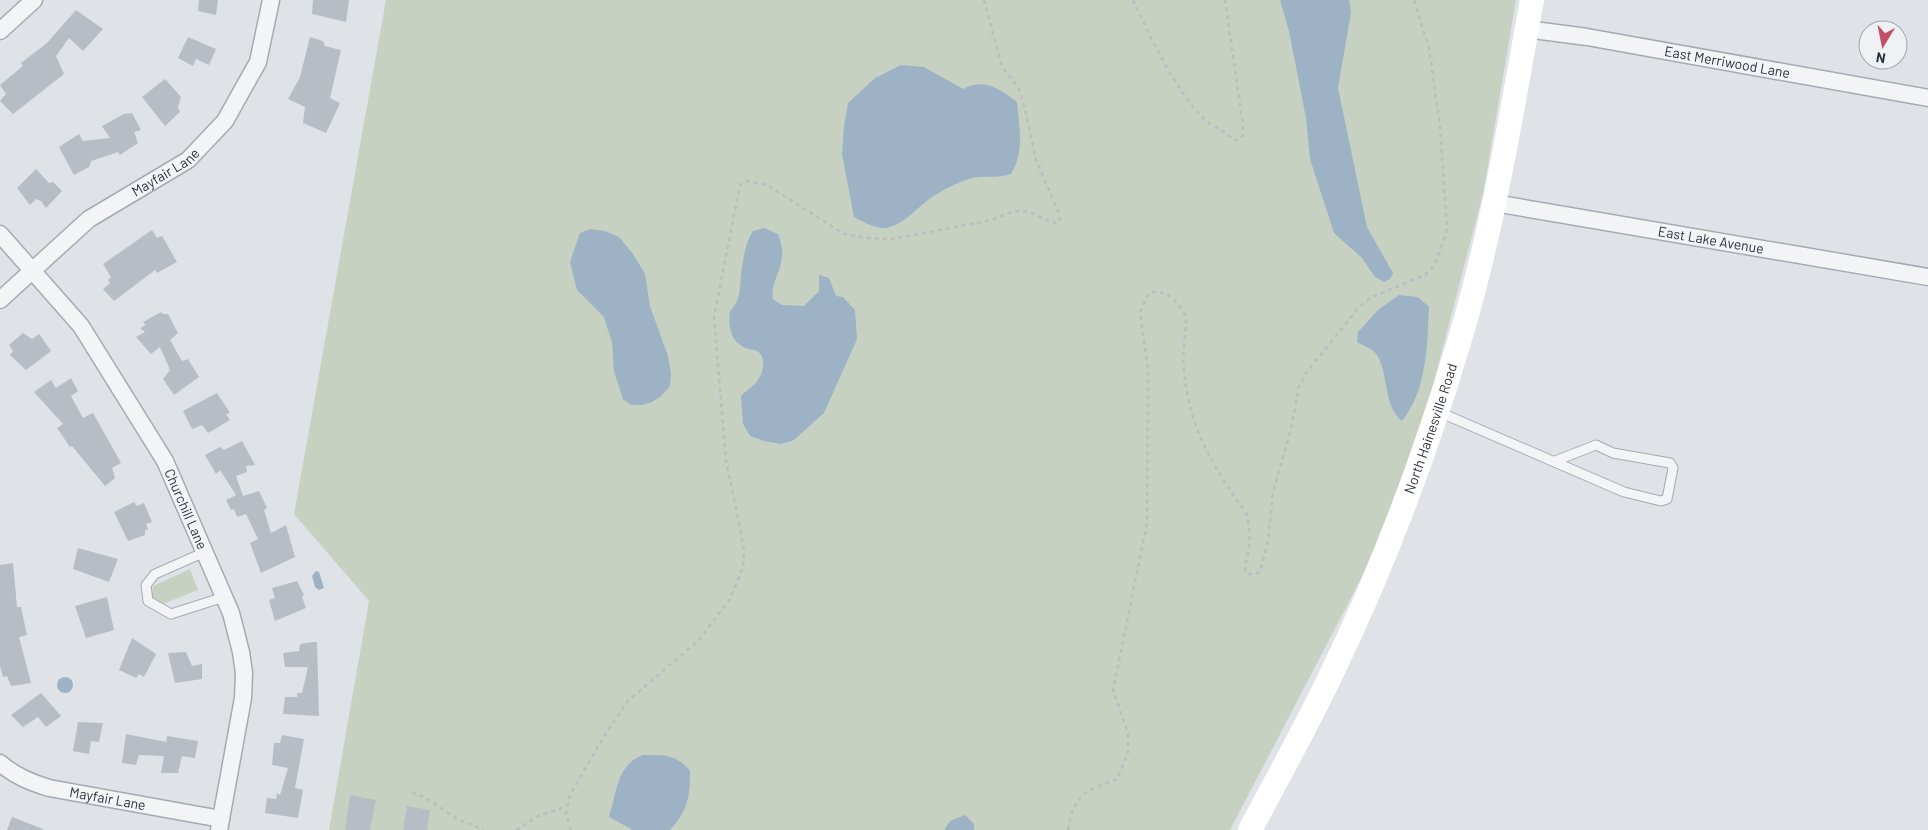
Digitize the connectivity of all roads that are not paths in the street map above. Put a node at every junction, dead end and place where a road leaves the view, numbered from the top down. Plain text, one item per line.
1 (34, 0) edge
2 (271, 0) edge
3 (1532, 0) edge
4 (1526, 30) junction
5 (0, 31) edge
6 (1928, 98) edge
7 (1494, 203) junction
8 (0, 234) edge
9 (32, 270) junction
10 (1928, 277) edge
11 (0, 300) edge
12 (1436, 411) junction
13 (1555, 461) junction
14 (205, 552) junction
15 (224, 597) junction
16 (0, 763) edge
17 (220, 825) edge
18 (1258, 826) edge

1 - 5 street
2 - 9 street, Mayfair Lane
3 - 4 main road, North Hainesville Road
4 - 6 street, East Merriwood Lane
4 - 7 main road, North Hainesville Road
7 - 10 street, East Lake Avenue
7 - 12 main road, North Hainesville Road
8 - 9 street, Churchill Lane
9 - 11 street, Mayfair Lane
9 - 14 street, Churchill Lane
12 - 13 lane
12 - 18 main road, North Hainesville Road
13 - 13 lane
14 - 15 street, Churchill Lane
14 - 15 lane
15 - 17 street, Churchill Lane
16 - 17 street, Mayfair Lane

